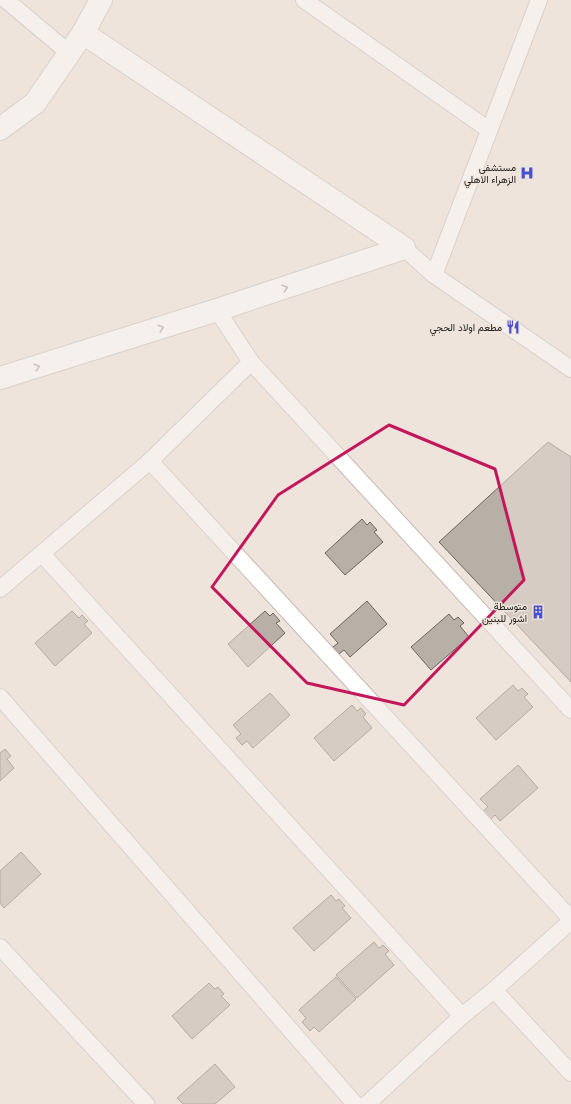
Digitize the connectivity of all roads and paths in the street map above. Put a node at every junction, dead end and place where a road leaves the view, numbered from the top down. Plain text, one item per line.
1 (6, 0) edge
2 (101, 0) edge
3 (304, 0) edge
4 (539, 0) edge
5 (83, 33) junction
6 (69, 53) junction
7 (0, 129) edge
8 (489, 130) junction
9 (404, 248) junction
10 (434, 275) junction
11 (217, 310) junction
12 (251, 362) junction
13 (571, 369) edge
14 (0, 378) edge
15 (150, 461) junction
16 (42, 554) junction
17 (0, 589) edge
18 (0, 697) edge
19 (571, 710) edge
20 (571, 920) edge
21 (0, 947) edge
22 (494, 990) junction
23 (462, 1016) junction
24 (571, 1073) edge
25 (146, 1104) edge
26 (355, 1104) edge
27 (367, 1104) edge

1 - 6 street
2 - 5 street
3 - 8 street
4 - 8 street
5 - 6 street
5 - 9 street
6 - 7 street
8 - 10 street
9 - 10 street
11 -> 9 street
10 - 13 street
11 - 12 street
14 -> 11 street
12 - 15 street
12 - 19 street
15 - 16 street
15 - 20 street
16 - 17 street
16 - 23 street
18 - 26 street
20 - 22 street
21 - 25 street
22 - 23 street
22 - 24 street
23 - 27 street

